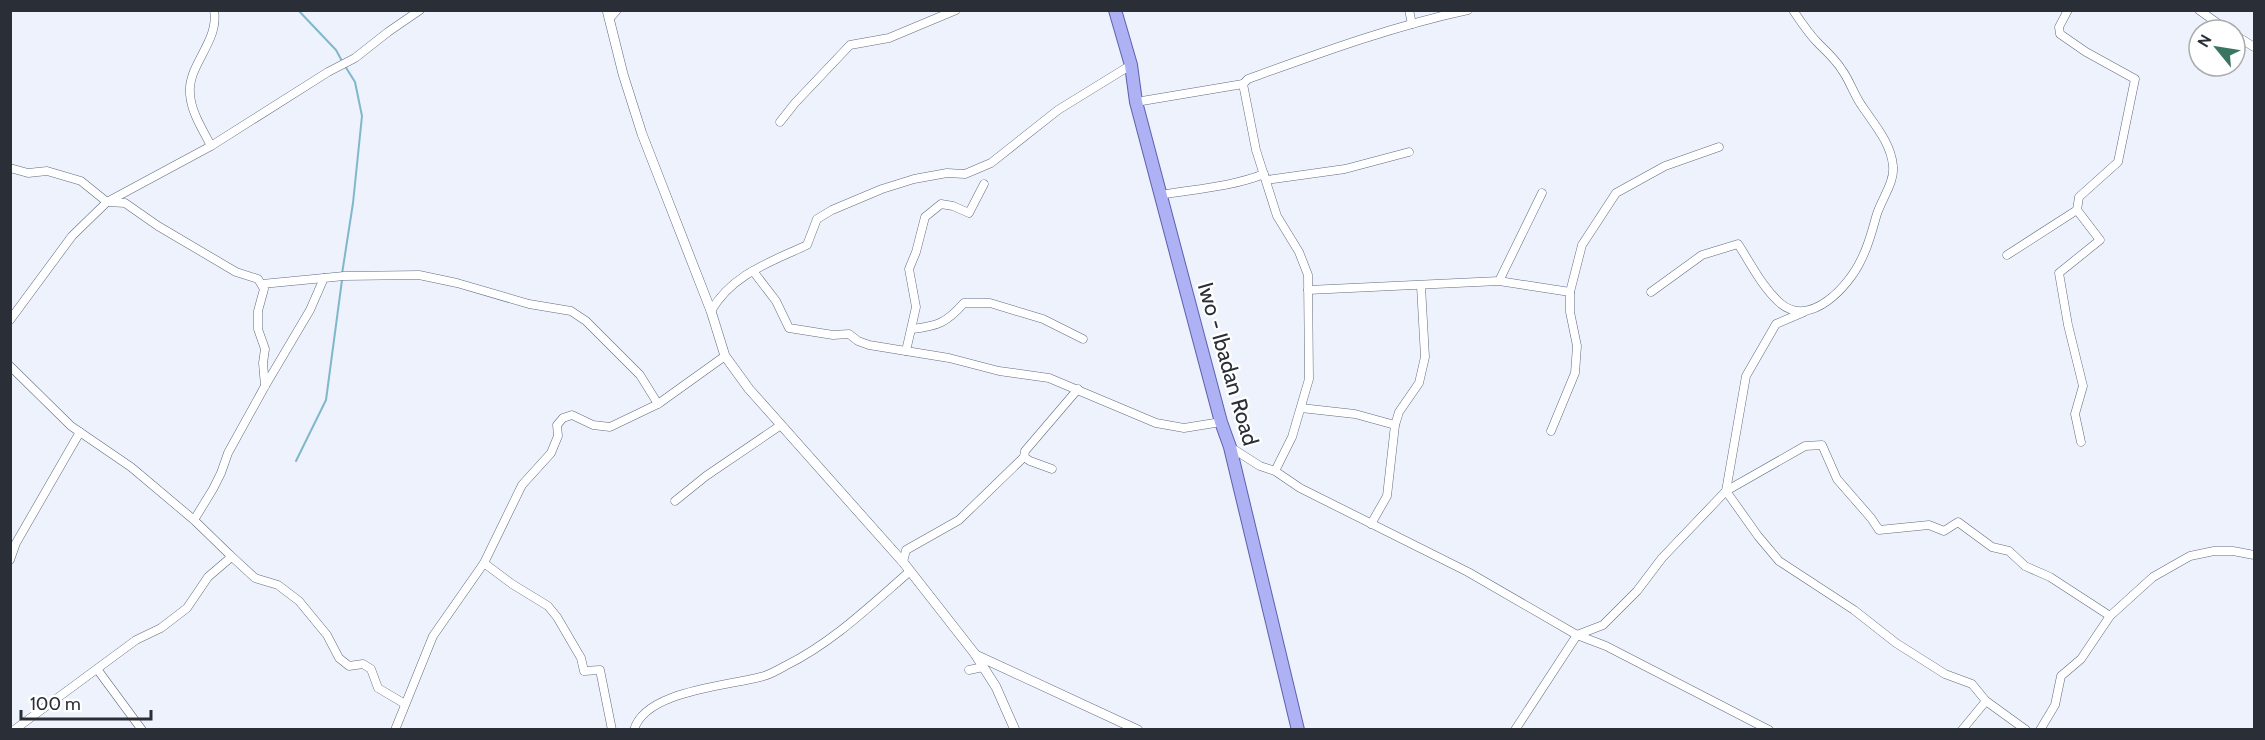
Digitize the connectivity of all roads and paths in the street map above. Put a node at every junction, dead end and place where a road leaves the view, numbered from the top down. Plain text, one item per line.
1 (214, 10) edge
2 (420, 10) edge
3 (617, 10) edge
4 (956, 10) edge
5 (1115, 10) edge
6 (1409, 10) edge
7 (1468, 10) edge
8 (1793, 10) edge
9 (2067, 10) edge
10 (608, 15) edge
11 (1412, 24) junction
12 (1131, 65) junction
13 (1243, 84) junction
14 (1136, 102) junction
15 (780, 122) dead end
16 (211, 146) junction
17 (1719, 147) dead end
18 (1409, 152) dead end
19 (10, 168) edge
20 (1265, 177) junction
21 (984, 184) dead end
22 (1542, 193) dead end
23 (1160, 195) junction
24 (107, 202) junction
25 (2077, 210) junction
26 (2007, 255) dead end
27 (753, 271) junction
28 (324, 278) junction
29 (1499, 281) junction
30 (262, 284) junction
31 (1421, 286) junction
32 (1308, 290) junction
33 (1570, 292) junction
34 (1651, 292) dead end
35 (1807, 310) junction
36 (711, 311) junction
37 (10, 320) edge
38 (912, 329) junction
39 (1083, 339) dead end
40 (906, 351) junction
41 (725, 356) junction
42 (10, 366) edge
43 (264, 386) junction
44 (1078, 390) junction
45 (658, 404) junction
46 (1301, 408) junction
47 (1221, 422) junction
48 (781, 425) junction
49 (1395, 425) junction
50 (1551, 431) dead end
51 (80, 432) junction
52 (2081, 442) dead end
53 (1230, 447) junction
54 (1024, 457) junction
55 (1052, 469) dead end
56 (1275, 471) junction
57 (1726, 491) junction
58 (675, 501) dead end
59 (194, 520) junction
60 (1371, 524) junction
61 (230, 555) junction
62 (2254, 555) edge
63 (10, 560) edge
64 (903, 562) junction
65 (484, 563) junction
66 (909, 572) junction
67 (2110, 616) junction
68 (1577, 635) junction
69 (975, 654) junction
70 (983, 667) junction
71 (98, 669) junction
72 (969, 670) dead end
73 (1986, 701) junction
74 (405, 704) junction
75 (1753, 727) edge
76 (14, 729) edge
77 (142, 729) edge
78 (395, 729) edge
79 (612, 729) edge
80 (634, 729) edge
81 (1015, 729) edge
82 (1138, 729) edge
83 (1298, 729) edge
84 (1515, 729) edge
85 (1769, 729) edge
86 (1962, 729) edge
87 (2026, 729) edge
88 (2040, 729) edge

1 - 16 street
2 - 16 street
3 - 10 street
4 - 15 street
5 - 12 main road, Iwo - Ibadan Road
6 - 11 street
7 - 11 street
8 - 35 street
9 - 25 street
10 - 36 street
11 - 13 street
12 - 14 main road, Iwo - Ibadan Road
12 - 27 street
13 - 14 street
13 - 20 street
14 - 23 main road, Iwo - Ibadan Road
16 - 24 street
17 - 33 street
18 - 20 street
19 - 24 street
20 - 23 street
20 - 32 street
21 - 38 street
22 - 29 street
23 - 47 main road, Iwo - Ibadan Road
24 - 30 street
24 - 37 street
25 - 26 street
25 - 52 street
27 - 36 street
27 - 40 street
28 - 30 street
28 - 43 street
28 - 45 street
29 - 31 street
29 - 33 street
30 - 43 street
31 - 32 street
31 - 49 street
32 - 46 street
33 - 50 street
34 - 35 street
35 - 57 street
36 - 41 street
38 - 39 street
38 - 40 street
40 - 44 street
41 - 45 street
41 - 48 street
42 - 51 street
43 - 59 street
44 - 47 street
44 - 54 street
45 - 65 street
46 - 49 street
46 - 56 street
47 - 53 main road, Iwo - Ibadan Road
48 - 58 street
48 - 64 street
49 - 60 street
51 - 59 street
51 - 63 street
53 - 56 street
53 - 83 main road, Iwo - Ibadan Road
54 - 55 street
54 - 64 street
56 - 60 street
57 - 67 street
57 - 68 street
57 - 73 street
59 - 61 street
60 - 68 street
61 - 71 street
61 - 74 street
62 - 67 street
64 - 66 street
65 - 74 street
65 - 79 street
66 - 69 street
66 - 80 street
67 - 88 street
68 - 75 street
68 - 84 street
69 - 70 street
69 - 82 street
70 - 72 street
70 - 81 street
71 - 76 street
71 - 77 street
73 - 86 street
73 - 87 street
74 - 78 street
75 - 85 street

